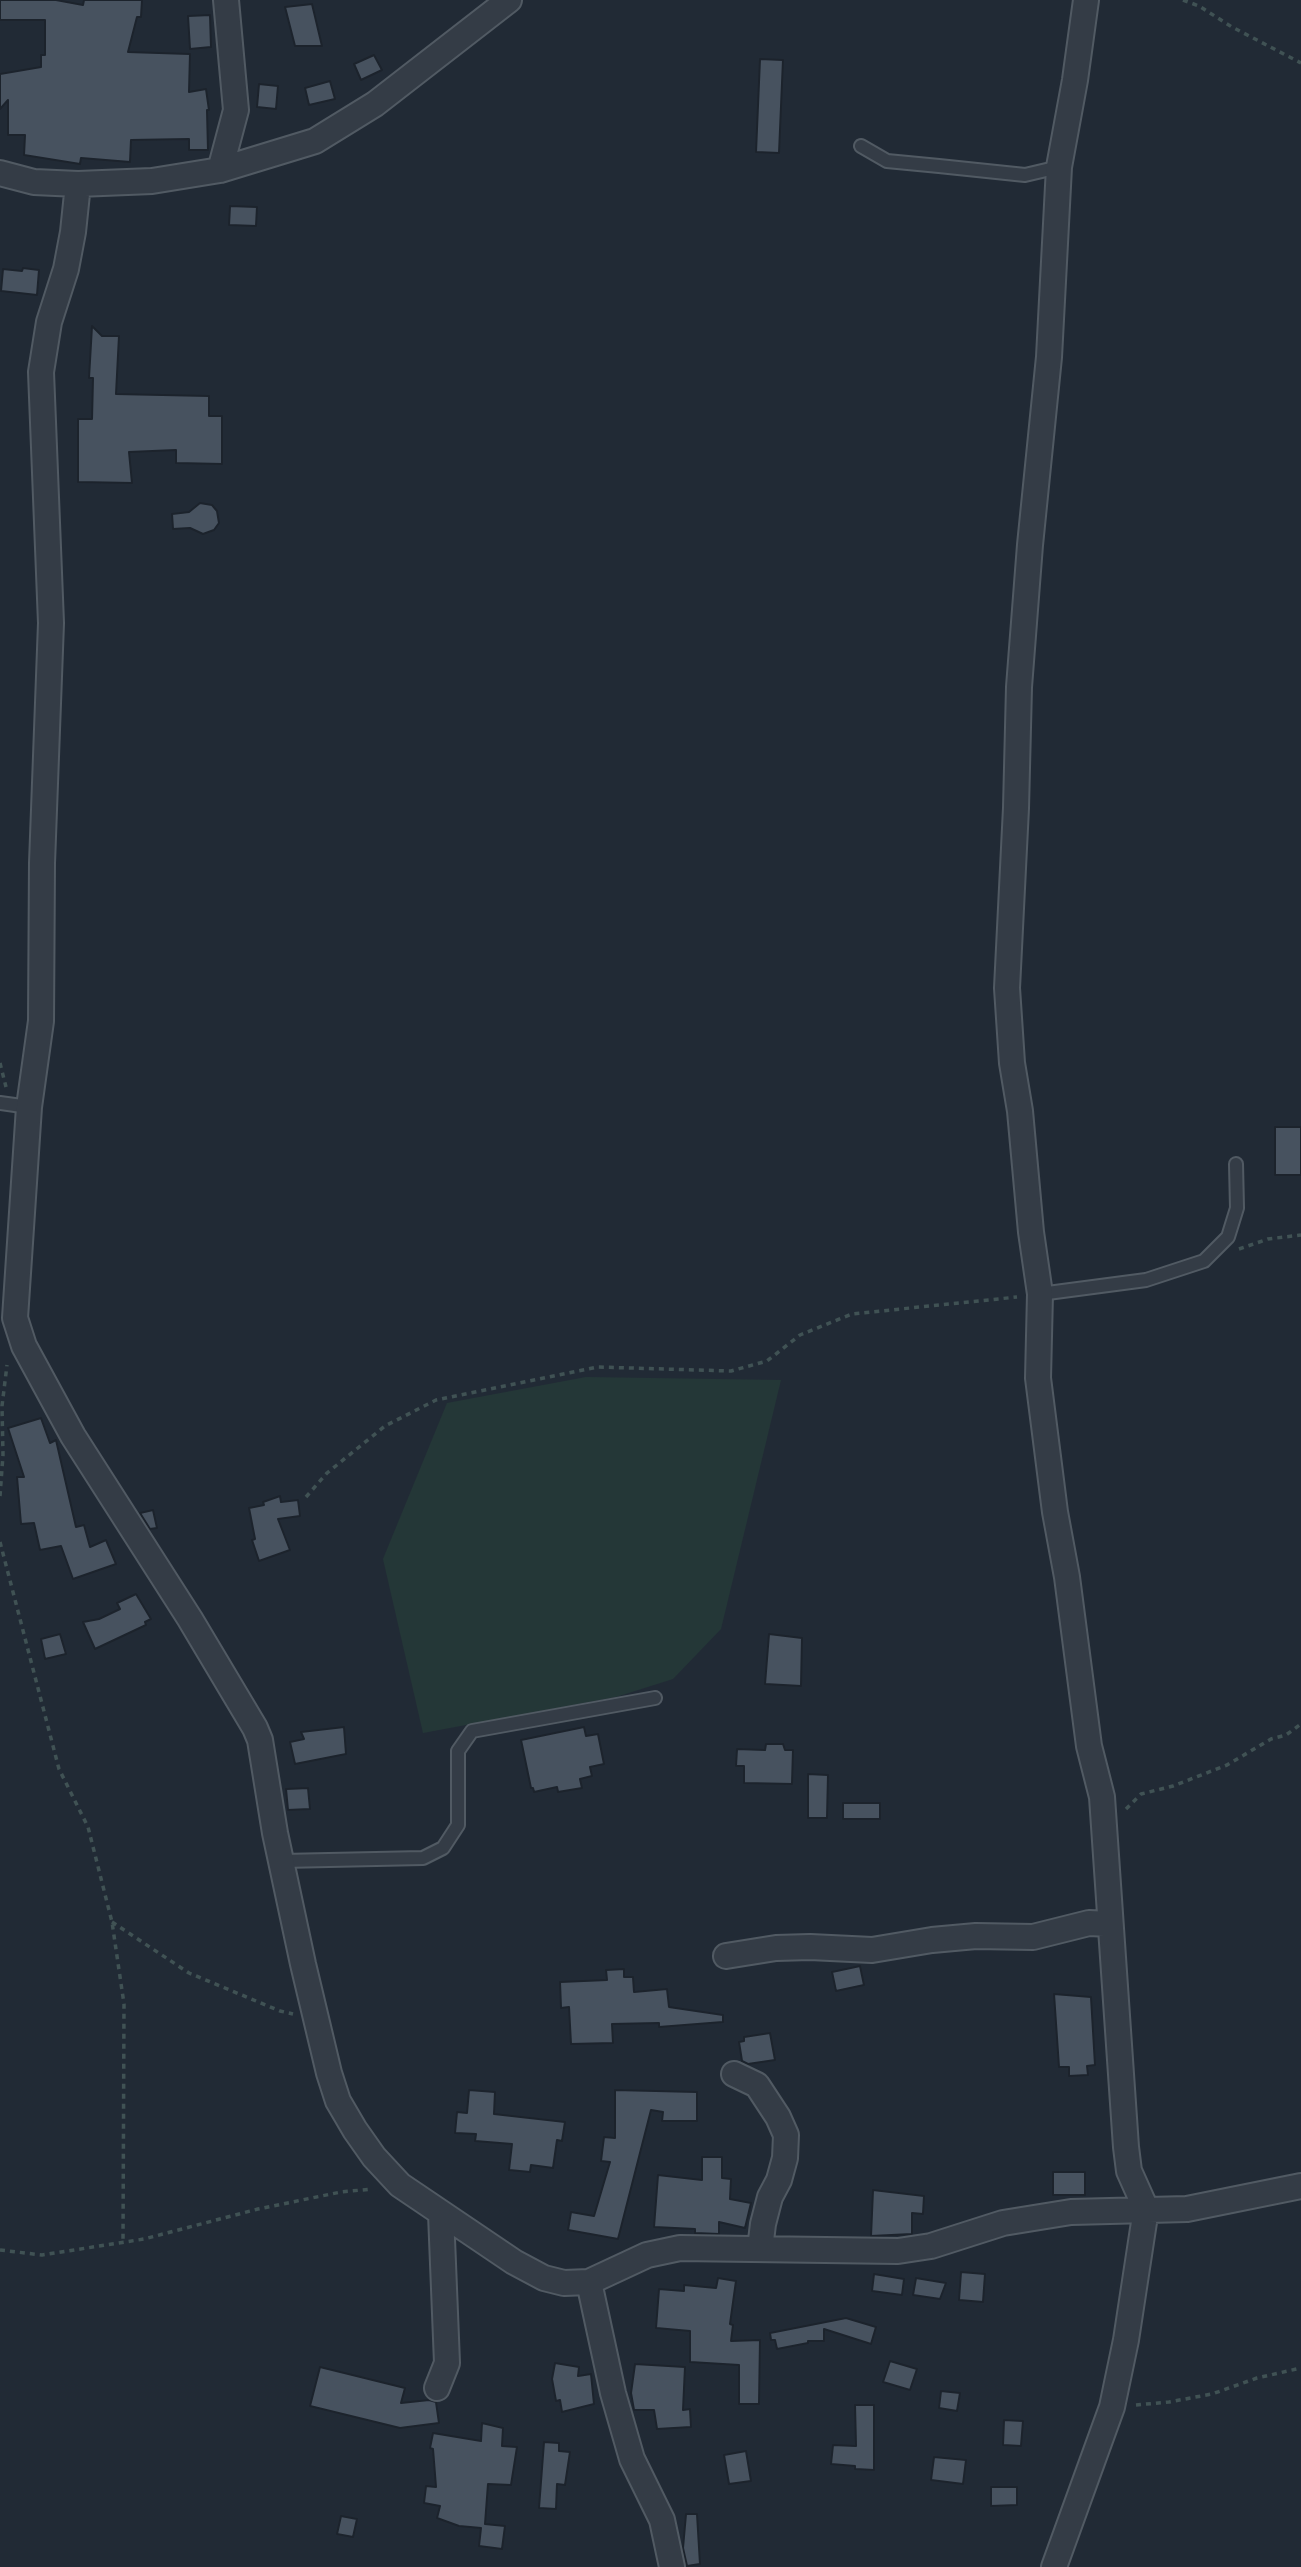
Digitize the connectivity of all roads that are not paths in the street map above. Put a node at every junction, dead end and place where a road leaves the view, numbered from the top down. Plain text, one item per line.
1 (226, 0) edge
2 (509, 0) edge
3 (1086, 0) edge
4 (861, 146) dead end
5 (1059, 167) junction
6 (220, 170) junction
7 (0, 173) edge
8 (78, 184) junction
9 (13, 1104) edge
10 (1236, 1164) dead end
11 (1040, 1294) junction
12 (655, 1698) dead end
13 (282, 1861) junction
14 (1110, 1924) junction
15 (726, 1956) dead end
16 (734, 2074) dead end
17 (1301, 2186) edge
18 (1146, 2209) junction
19 (441, 2214) junction
20 (761, 2249) junction
21 (589, 2282) junction
22 (437, 2388) dead end
23 (672, 2567) edge
24 (1054, 2567) edge

1 - 6 street
2 - 6 street
3 - 5 street
4 - 5 lane
5 - 11 street
6 - 8 street
7 - 8 street
8 - 9 street
9 - 13 street
10 - 11 lane
11 - 14 street
12 - 13 lane
13 - 19 street
14 - 15 street
14 - 18 street
16 - 20 street
17 - 18 street
18 - 20 street
18 - 24 street
19 - 21 street
19 - 22 street
20 - 21 street
21 - 23 street

